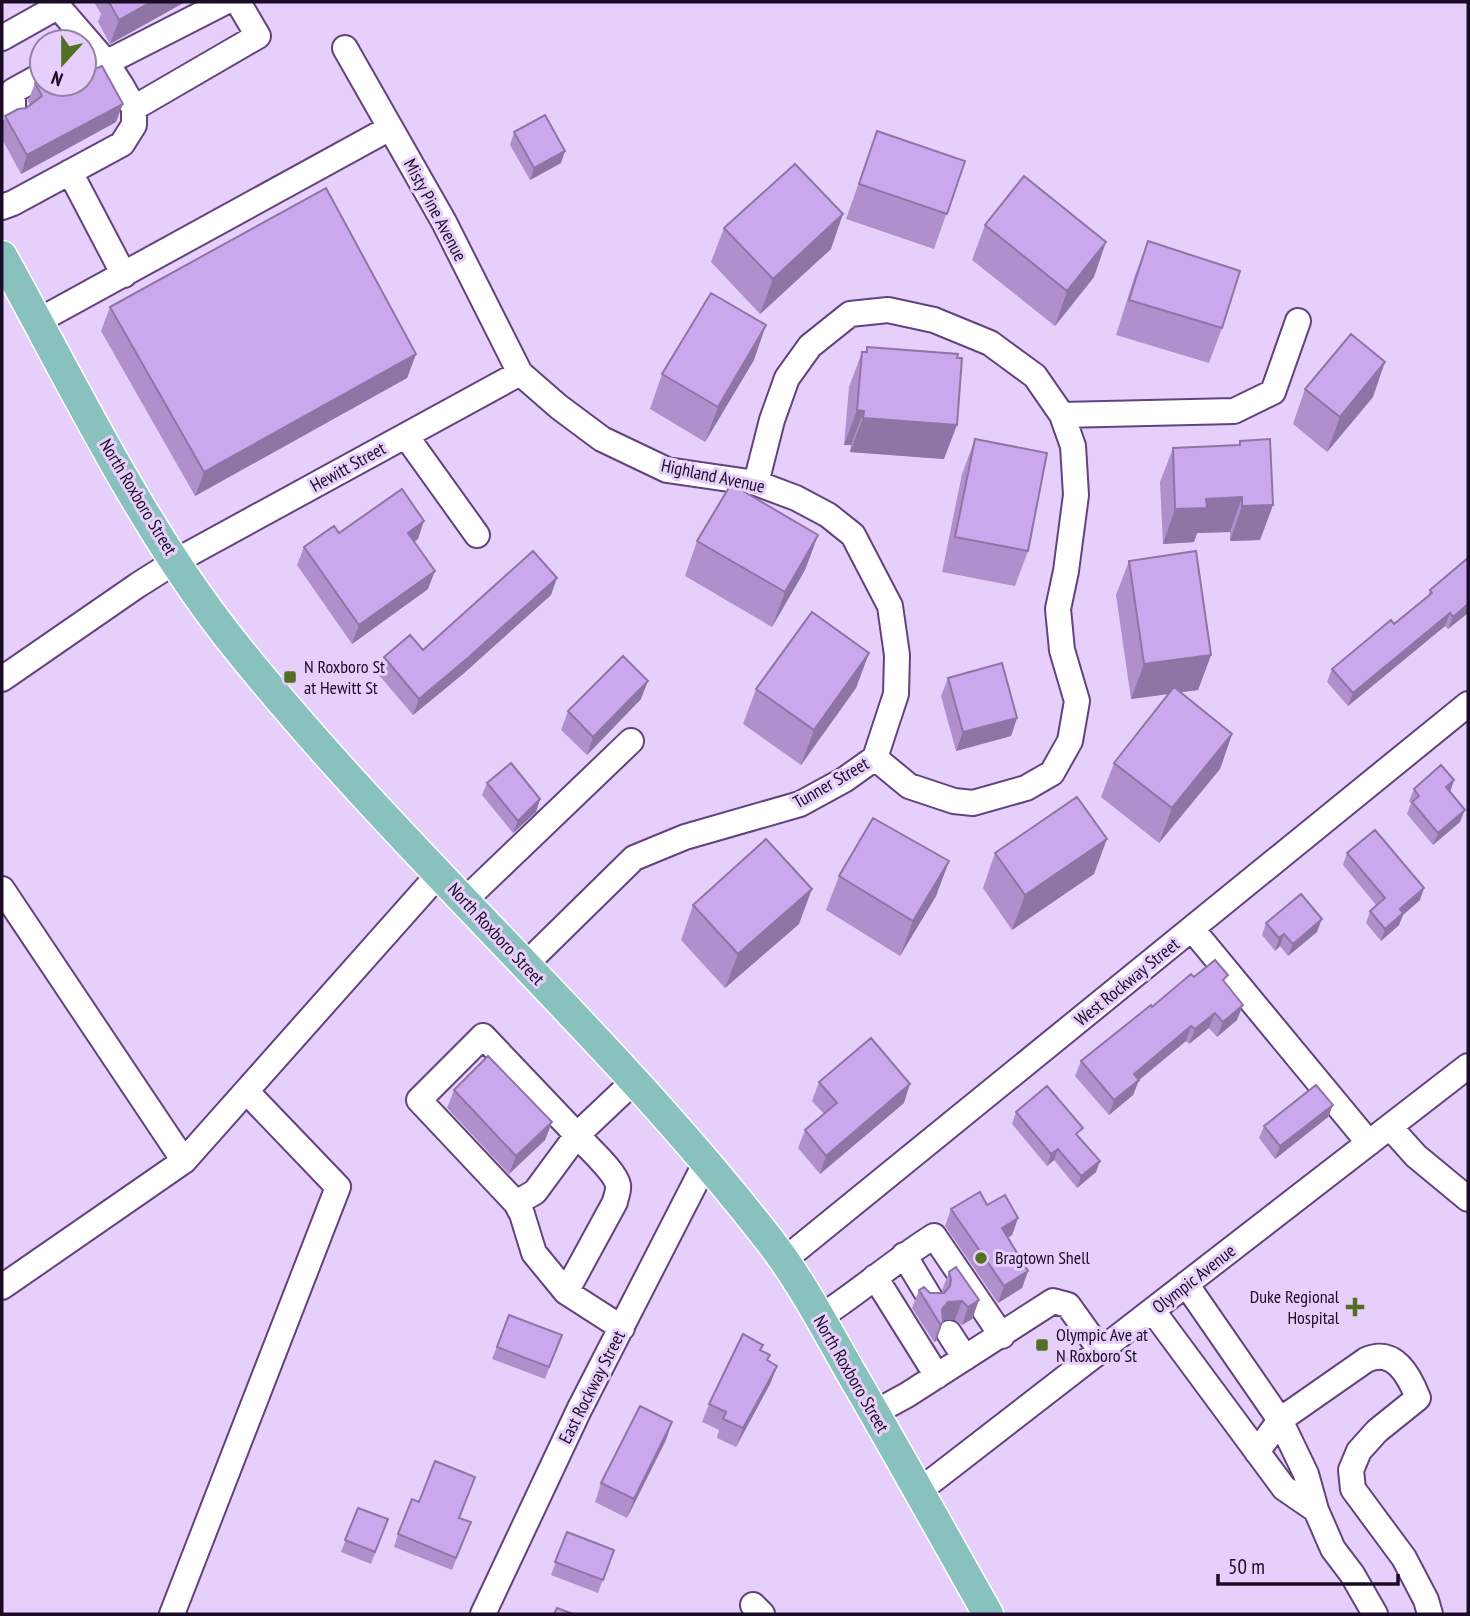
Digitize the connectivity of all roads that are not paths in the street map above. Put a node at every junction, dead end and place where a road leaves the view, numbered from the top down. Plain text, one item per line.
1 (225, 2) edge
2 (238, 2) edge
3 (56, 4) edge
4 (70, 28) edge
5 (2, 38) edge
6 (345, 48) dead end
7 (98, 64) edge
8 (98, 71) edge
9 (134, 108) junction
10 (390, 128) junction
11 (70, 172) junction
12 (2, 207) edge
13 (2, 256) edge
14 (124, 275) junction
15 (38, 321) junction
16 (1298, 321) dead end
17 (520, 373) junction
18 (1062, 415) junction
19 (405, 436) junction
20 (756, 483) junction
21 (477, 535) dead end
22 (176, 561) junction
23 (2, 679) edge
24 (1468, 704) edge
25 (631, 741) dead end
26 (875, 758) junction
27 (439, 874) junction
28 (2, 889) edge
29 (464, 901) junction
30 (1192, 929) junction
31 (525, 965) junction
32 (1468, 1066) edge
33 (634, 1081) junction
34 (246, 1091) junction
35 (1390, 1127) junction
36 (577, 1135) junction
37 (1369, 1143) junction
38 (184, 1161) junction
39 (706, 1162) junction
40 (1468, 1199) edge
41 (516, 1203) junction
42 (904, 1255) junction
43 (784, 1260) junction
44 (875, 1277) junction
45 (1186, 1284) junction
46 (2, 1287) edge
47 (566, 1292) junction
48 (930, 1298) edge
49 (1153, 1311) junction
50 (819, 1318) junction
51 (622, 1328) junction
52 (950, 1333) dead end
53 (1002, 1336) junction
54 (1101, 1351) junction
55 (965, 1358) junction
56 (937, 1376) junction
57 (874, 1413) junction
58 (1280, 1420) junction
59 (1257, 1451) junction
60 (919, 1491) junction
61 (1316, 1510) junction
62 (172, 1614) edge
63 (482, 1614) edge
64 (988, 1614) edge
65 (1375, 1614) edge
66 (1430, 1614) edge

1 - 7 street
2 - 9 street
3 - 4 street
3 - 5 street
6 - 10 street, Misty Pine Avenue
8 - 9 street
9 - 11 street
10 - 14 street
10 - 17 street, Misty Pine Avenue
11 - 12 street
11 - 14 street
13 - 15 main road, North Roxboro Street
14 - 15 street
15 - 22 main road, North Roxboro Street
16 - 18 street
17 - 19 street, Hewitt Street
17 - 20 street, Highland Avenue
18 - 20 street, Tunner Street
18 - 26 street, Tunner Street
19 - 21 street
19 - 22 street, Hewitt Street
20 - 26 street, Highland Avenue
22 - 23 street, Hewitt Street
22 - 27 main road, North Roxboro Street
24 - 30 street, West Rockway Street
25 - 29 street
26 - 31 street, Tunner Street
27 - 29 main road, North Roxboro Street
27 - 34 street
28 - 38 street
29 - 31 main road, North Roxboro Street
30 - 37 street
30 - 43 street, West Rockway Street
31 - 33 main road, North Roxboro Street
32 - 35 street, Olympic Avenue
33 - 36 street
33 - 39 main road, North Roxboro Street
34 - 38 street
34 - 62 street
35 - 37 street, Olympic Avenue
35 - 40 street
36 - 41 street
36 - 41 street
36 - 47 street
37 - 45 street, Olympic Avenue
38 - 46 street
39 - 43 main road, North Roxboro Street
39 - 51 street, East Rockway Street
41 - 47 street
42 - 44 street
42 - 48 street
42 - 53 street
43 - 50 main road, North Roxboro Street
44 - 50 street
44 - 56 street
45 - 49 street, Olympic Avenue
45 - 58 street
47 - 51 street
49 - 54 street, Olympic Avenue
49 - 59 street
50 - 57 main road, North Roxboro Street
51 - 63 street, East Rockway Street
52 - 55 street
53 - 54 street
53 - 55 street
54 - 60 street, Olympic Avenue
55 - 56 street
56 - 57 street
57 - 60 main road, North Roxboro Street
58 - 59 street
58 - 61 street
58 - 66 street
59 - 61 street
60 - 64 main road, North Roxboro Street
61 - 65 street

